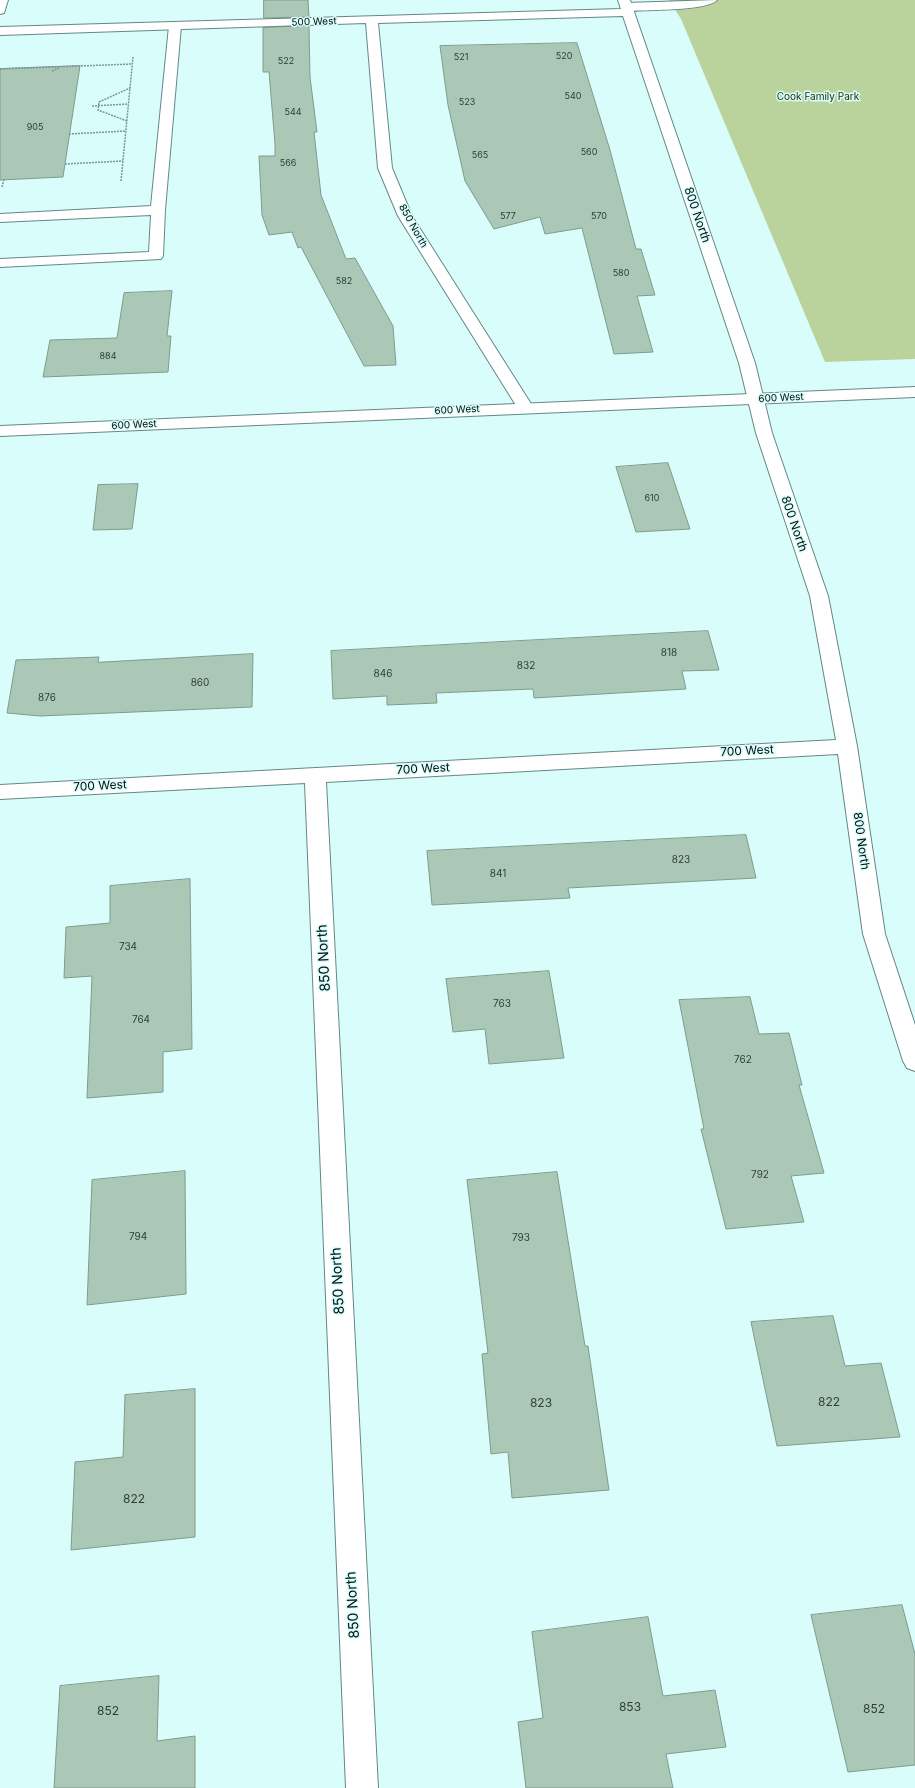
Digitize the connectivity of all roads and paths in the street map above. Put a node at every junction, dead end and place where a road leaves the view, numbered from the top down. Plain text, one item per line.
1 (2, 0) edge
2 (712, 0) edge
3 (626, 6) edge
4 (0, 10) edge
5 (372, 20) junction
6 (175, 26) junction
7 (0, 31) edge
8 (133, 56) dead end
9 (132, 64) junction
10 (61, 66) junction
11 (0, 69) edge
12 (52, 71) dead end
13 (130, 88) junction
14 (128, 104) junction
15 (92, 106) dead end
16 (98, 106) junction
17 (127, 121) junction
18 (126, 131) junction
19 (69, 134) dead end
20 (123, 161) junction
21 (65, 164) dead end
22 (121, 182) dead end
23 (158, 210) junction
24 (0, 218) edge
25 (0, 263) edge
26 (915, 392) edge
27 (755, 399) junction
28 (525, 407) junction
29 (0, 431) edge
30 (847, 746) junction
31 (315, 774) junction
32 (0, 792) edge
33 (915, 1061) edge
34 (362, 1788) edge

1 - 4 street
2 - 3 street, 500 West
3 - 5 street, 500 West
3 - 27 street, 800 North
5 - 6 street, 500 West
5 - 28 street, 850 North
6 - 7 street, 500 West
6 - 23 street
8 - 9 path
9 - 10 path
9 - 13 path
10 - 11 path
10 - 12 path
13 - 14 path
13 - 16 path
14 - 16 path
14 - 17 path
15 - 16 path
16 - 17 path
17 - 18 path
18 - 19 path
18 - 20 path
20 - 21 path
20 - 22 path
23 - 24 street
23 - 25 street
26 - 27 street, 600 West
27 - 28 street, 600 West
27 - 30 street, 800 North
28 - 29 street, 600 West
30 - 31 street, 700 West
30 - 33 street, 800 North
31 - 32 street, 700 West
31 - 34 street, 850 North

